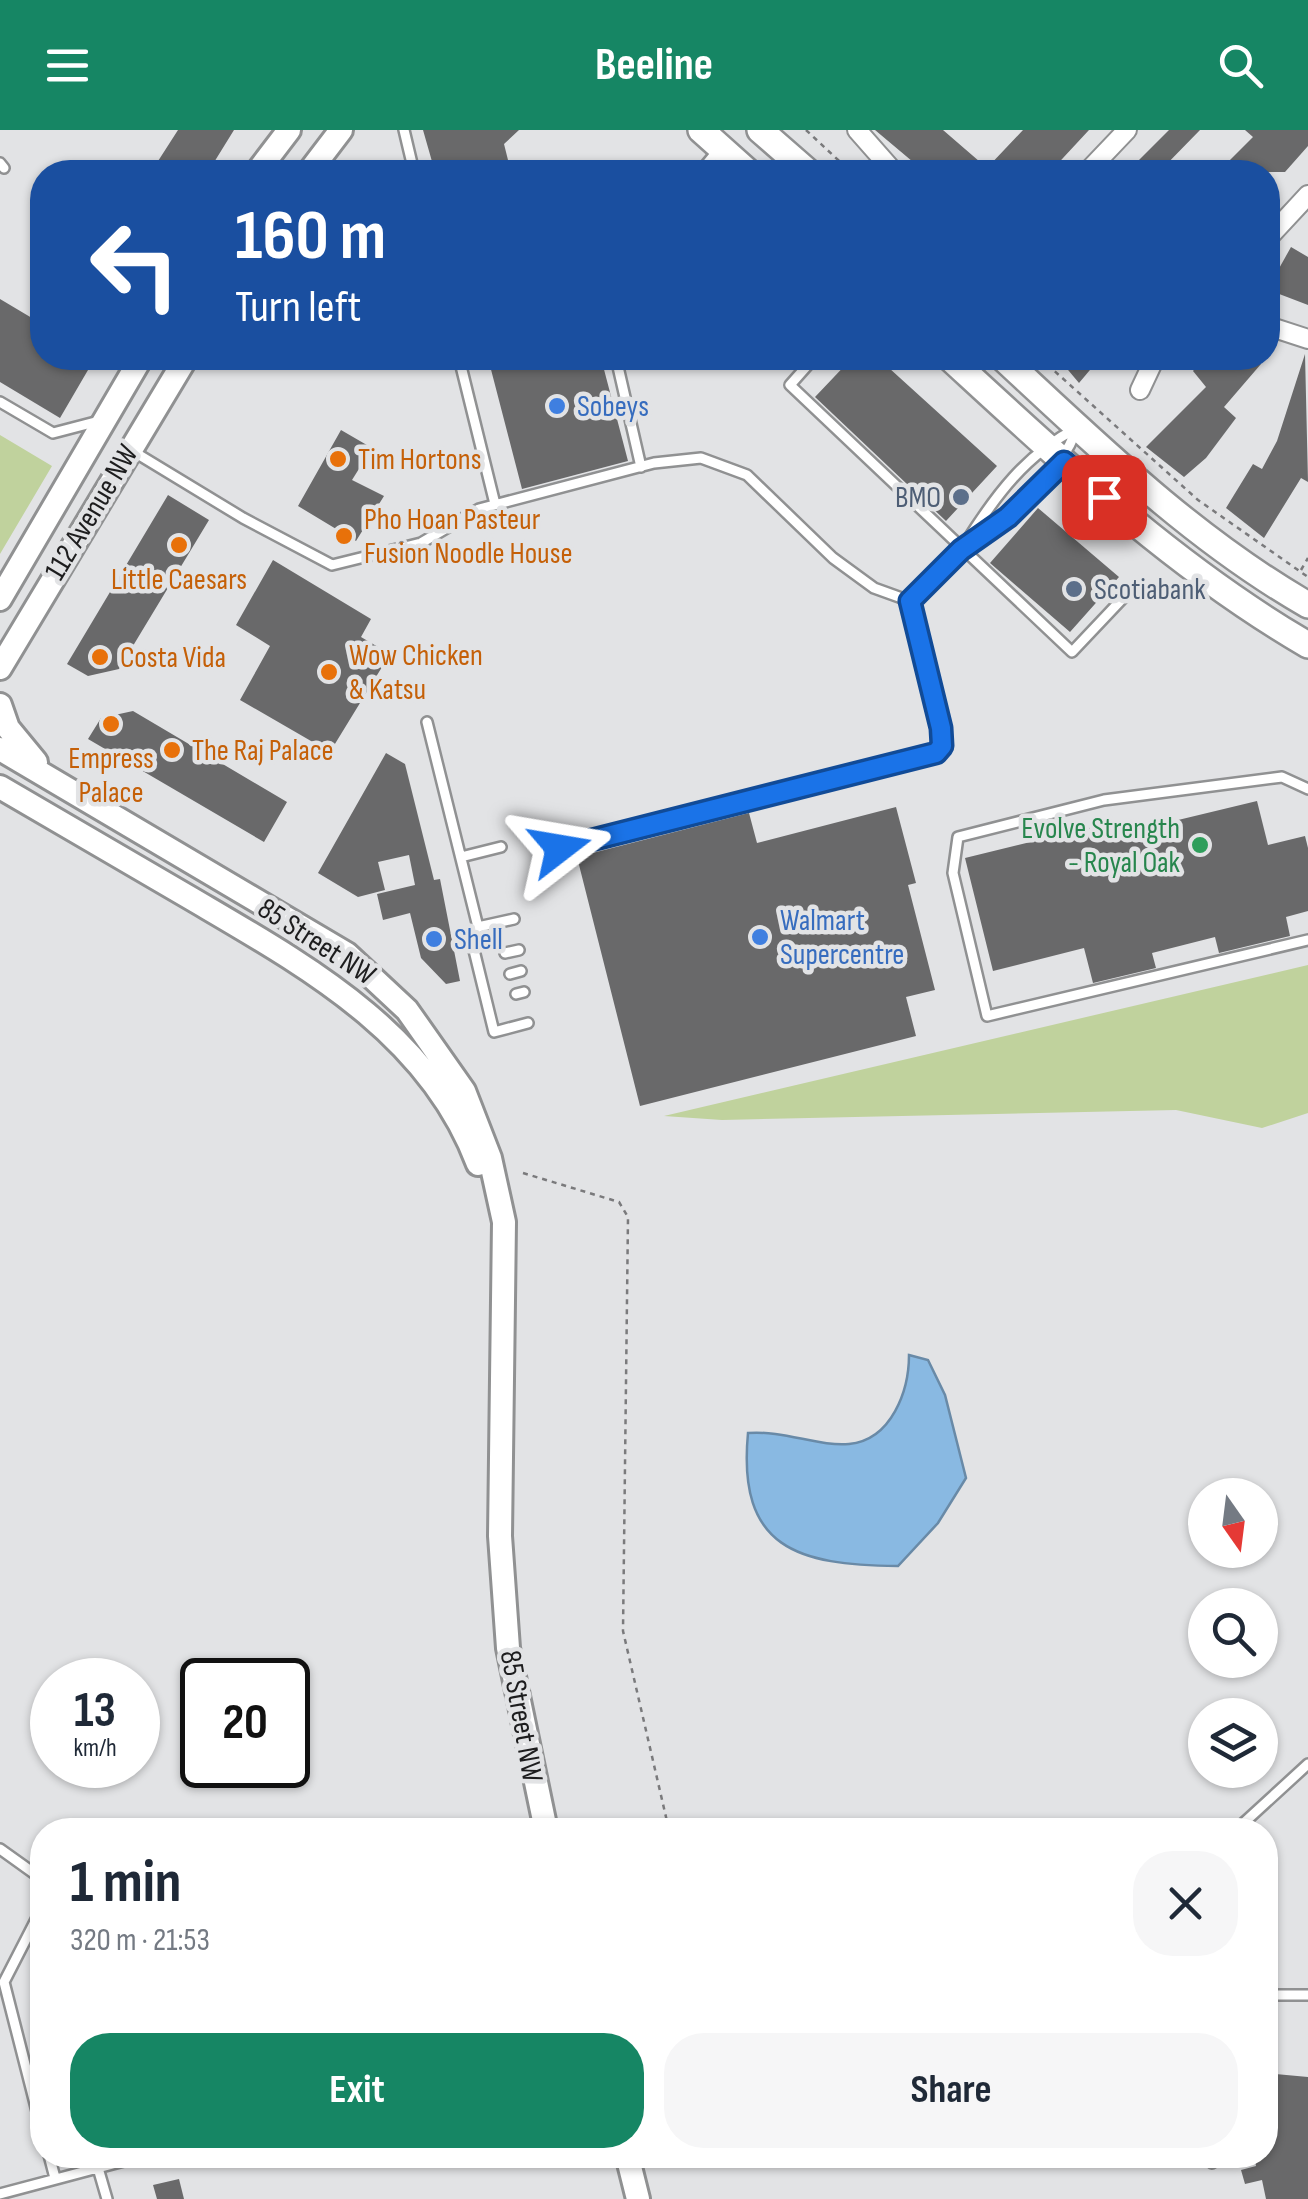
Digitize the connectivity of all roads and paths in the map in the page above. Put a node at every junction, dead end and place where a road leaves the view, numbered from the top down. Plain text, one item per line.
1 (289, 130) edge
2 (341, 130) edge
3 (404, 130) edge
4 (760, 130) edge
5 (806, 130) edge
6 (857, 130) edge
7 (1127, 130) edge
8 (711, 139) edge
9 (266, 160) edge
10 (318, 160) edge
11 (411, 160) edge
12 (735, 160) edge
13 (794, 160) edge
14 (837, 160) edge
15 (883, 160) edge
16 (1098, 160) edge
17 (1308, 195) edge
18 (1280, 225) edge
19 (1280, 330) edge
20 (1308, 339) edge
21 (134, 370) edge
22 (178, 370) edge
23 (462, 370) edge
24 (619, 370) edge
25 (803, 370) edge
26 (963, 370) edge
27 (1015, 370) edge
28 (1053, 370) edge
29 (1150, 370) edge
30 (1140, 390) dead end
31 (0, 402) edge
32 (106, 418) junction
33 (1077, 428) junction
34 (129, 448) junction
35 (1054, 453) junction
36 (640, 466) junction
37 (494, 504) junction
38 (961, 550) junction
39 (1308, 558) edge
40 (1300, 572) junction
41 (1308, 576) edge
42 (1124, 597) dead end
43 (0, 599) edge
44 (910, 601) junction
45 (1308, 605) edge
46 (1308, 645) edge
47 (0, 668) edge
48 (0, 705) edge
49 (428, 722) dead end
50 (0, 748) edge
51 (39, 770) junction
52 (0, 787) edge
53 (1308, 788) edge
54 (501, 847) dead end
55 (560, 848) dead end
56 (462, 856) junction
57 (514, 919) dead end
58 (478, 927) junction
59 (1308, 940) edge
60 (518, 950) dead end
61 (505, 953) dead end
62 (528, 1023) dead end
63 (523, 1174) dead end
64 (503, 1301) junction
65 (1308, 1764) edge
66 (543, 1818) edge
67 (666, 1818) edge
68 (1249, 1818) edge
69 (0, 1849) edge
70 (30, 1870) edge
71 (30, 1931) edge
72 (1278, 1995) edge
73 (1308, 1995) edge
74 (4, 2002) edge
75 (30, 2091) edge
76 (51, 2168) edge
77 (98, 2168) joint
78 (630, 2168) edge
79 (54, 2178) junction
80 (0, 2194) edge
81 (106, 2199) edge
82 (638, 2199) edge

1 - 9 street
2 - 10 street
3 - 11 lane
4 - 13 main road
5 - 14 path
6 - 15 street
7 - 16 street
8 - 12 main road
17 - 18 street
19 - 20 street
21 - 32 street, 112 Avenue NW
22 - 34 street, 112 Avenue NW
23 - 37 lane
24 - 36 lane
25 - 38 lane
26 - 35 main road
27 - 33 main road
28 - 40 path
29 - 30 street
31 - 32 lane
32 - 43 street, 112 Avenue NW
33 - 35 lane
33 - 35 lane
33 - 45 main road
34 - 37 lane
34 - 47 street, 112 Avenue NW
35 - 38 lane
35 - 38 lane
35 - 46 main road
36 - 37 lane
36 - 44 lane
38 - 42 lane
38 - 44 lane
39 - 40 path
40 - 41 path
44 - 55 lane
48 - 51 street
49 - 56 lane
50 - 51 street, 85 Street NW
51 - 64 street, 85 Street NW
52 - 64 street, 85 Street NW
53 - 59 lane
54 - 56 lane
56 - 58 lane
57 - 58 lane
58 - 62 lane
60 - 61 lane
63 - 67 path
64 - 66 street, 85 Street NW
65 - 68 lane
69 - 70 lane
71 - 74 lane
72 - 73 lane
74 - 75 lane
76 - 79 lane
77 - 79 lane
77 - 81 lane
78 - 82 street
79 - 80 lane

